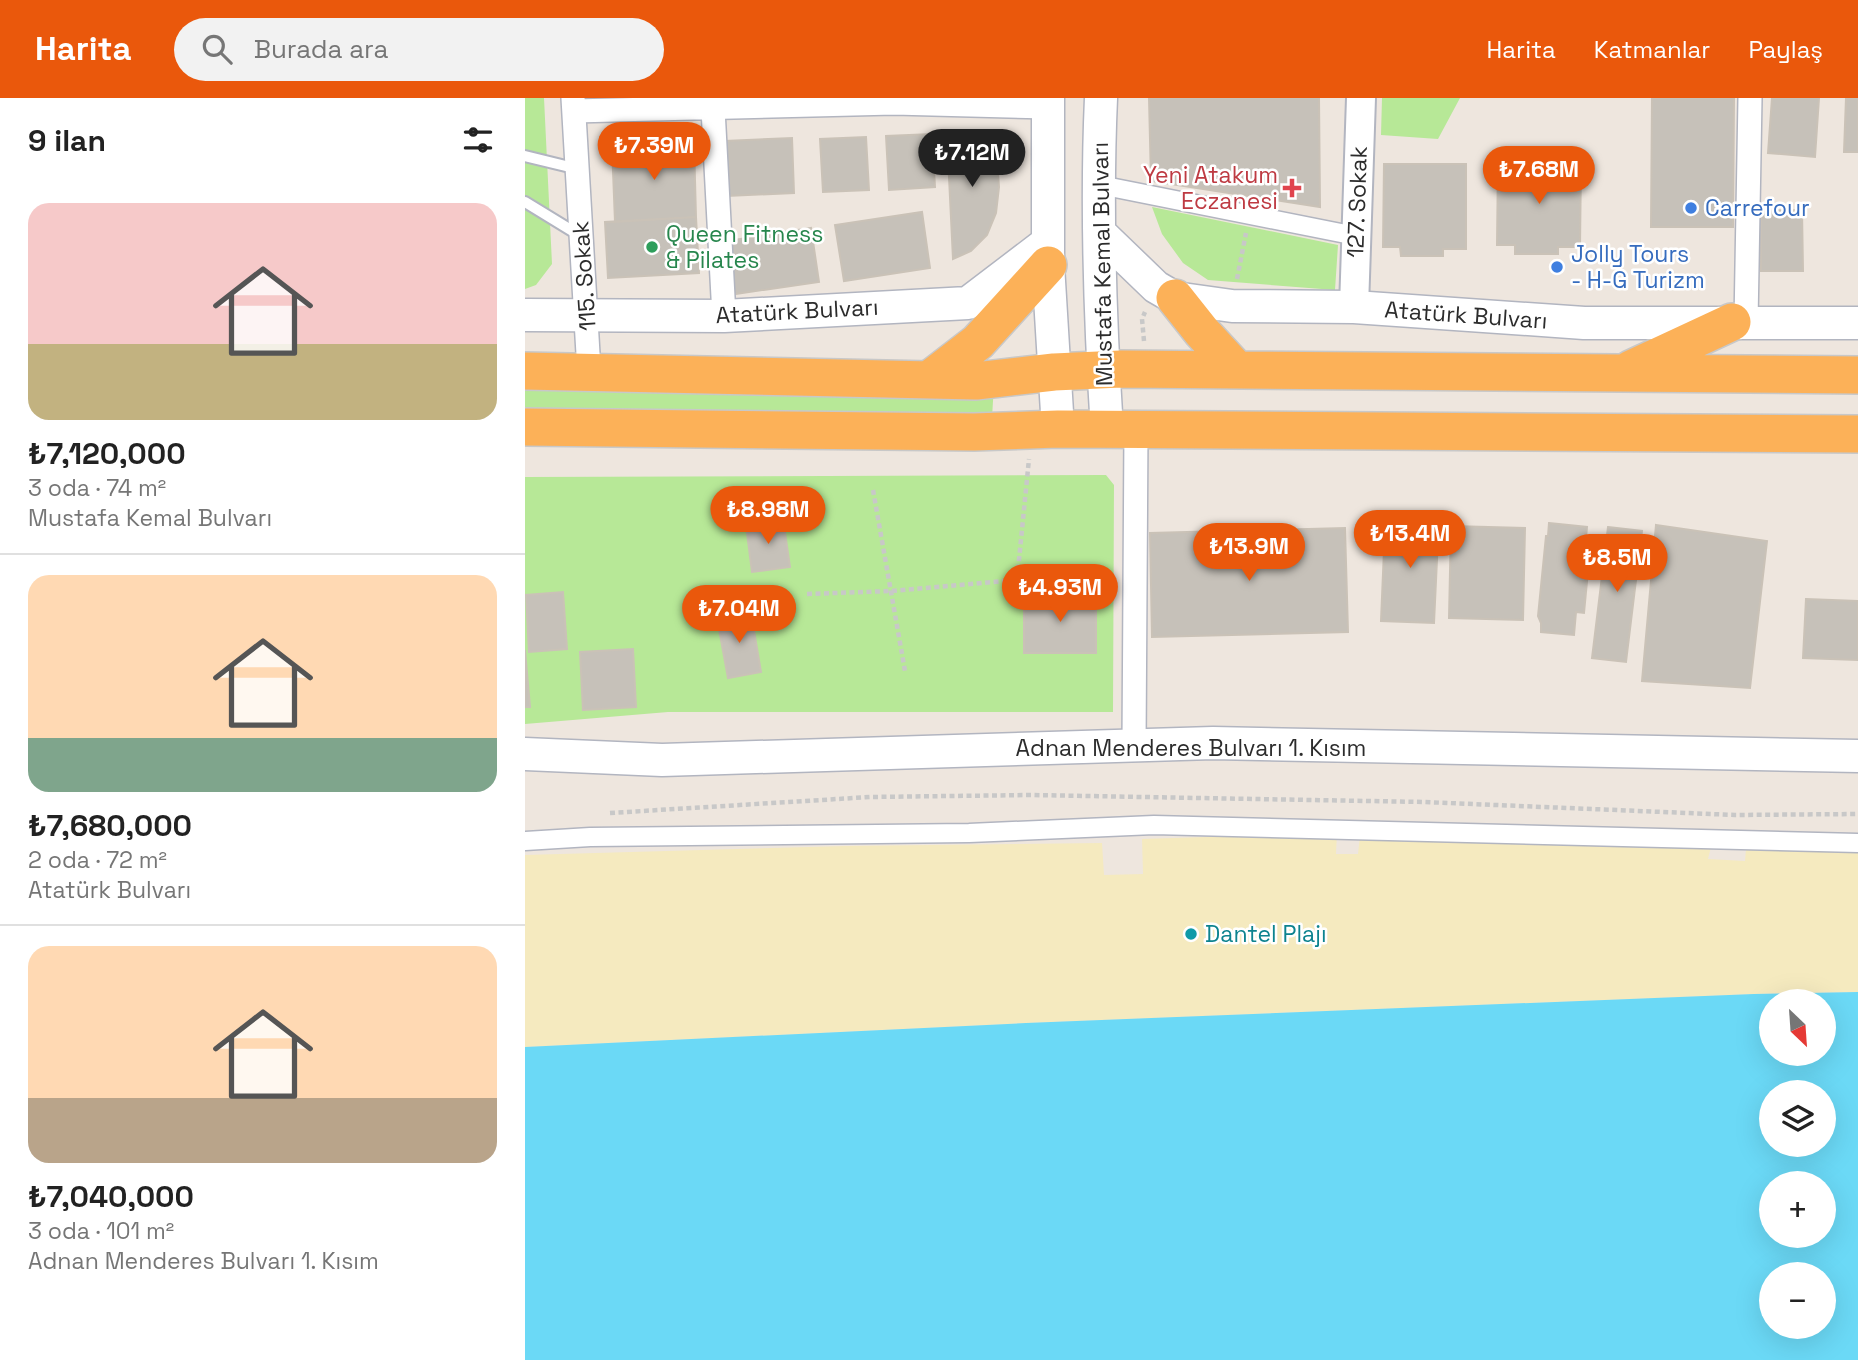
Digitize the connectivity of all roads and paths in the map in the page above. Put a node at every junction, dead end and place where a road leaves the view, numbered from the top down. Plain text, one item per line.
1 (1101, 98) edge
2 (1361, 98) edge
3 (1750, 98) edge
4 (894, 100) edge
5 (1048, 102) edge
6 (574, 104) edge
7 (713, 109) junction
8 (525, 156) edge
9 (578, 169) junction
10 (1100, 185) junction
11 (525, 202) edge
12 (1249, 215) junction
13 (1100, 233) junction
14 (581, 236) junction
15 (1356, 236) junction
16 (1048, 254) junction
17 (1175, 298) junction
18 (1232, 306) junction
19 (1354, 307) junction
20 (586, 314) junction
21 (525, 315) edge
22 (724, 316) junction
23 (1739, 322) junction
24 (1858, 323) edge
25 (1112, 369) junction
26 (1237, 370) junction
27 (525, 371) edge
28 (589, 371) junction
29 (1054, 372) junction
30 (1621, 374) junction
31 (1858, 375) edge
32 (930, 379) junction
33 (525, 427) edge
34 (1047, 429) junction
35 (1122, 430) junction
36 (1858, 434) edge
37 (873, 490) dead end
38 (891, 591) junction
39 (807, 594) dead end
40 (905, 671) dead end
41 (1133, 746) junction
42 (525, 754) edge
43 (1858, 756) edge
44 (525, 841) edge
45 (1858, 843) edge

1 - 10 main road, Mustafa Kemal Bulvarı
2 - 15 street, 127. Sokak
3 - 23 street
4 - 5 street
4 - 7 street
5 - 16 main road
6 - 7 street
6 - 9 street, 115. Sokak
7 - 22 street
8 - 9 lane
9 - 14 street, 115. Sokak
10 - 12 street
10 - 13 main road, Mustafa Kemal Bulvarı
11 - 14 lane
12 - 15 street
12 - 18 path
13 - 17 main road, Atatürk Bulvarı
13 - 25 main road, Mustafa Kemal Bulvarı
14 - 20 street, 115. Sokak
15 - 19 street, 127. Sokak
16 - 22 main road, Atatürk Bulvarı
16 - 29 main road
16 - 32 highway
17 - 18 main road, Atatürk Bulvarı
17 - 26 highway
18 - 19 main road, Atatürk Bulvarı
19 - 23 main road, Atatürk Bulvarı
20 - 21 main road, Atatürk Bulvarı
20 - 22 main road, Atatürk Bulvarı
20 - 28 street, 115. Sokak
23 - 24 main road, Atatürk Bulvarı
23 - 30 highway
25 - 26 highway
25 - 29 highway
25 - 35 main road, Mustafa Kemal Bulvarı
26 - 30 highway
27 - 28 highway
28 - 32 highway
29 - 32 highway
29 - 34 main road
30 - 31 highway
33 - 34 highway
34 - 35 highway
34 - 38 path
35 - 36 highway
35 - 41 street
37 - 38 path
38 - 39 path
38 - 40 path
41 - 42 main road, Adnan Menderes Bulvarı 1. Kısım
41 - 43 main road, Adnan Menderes Bulvarı 1. Kısım
44 - 45 street

